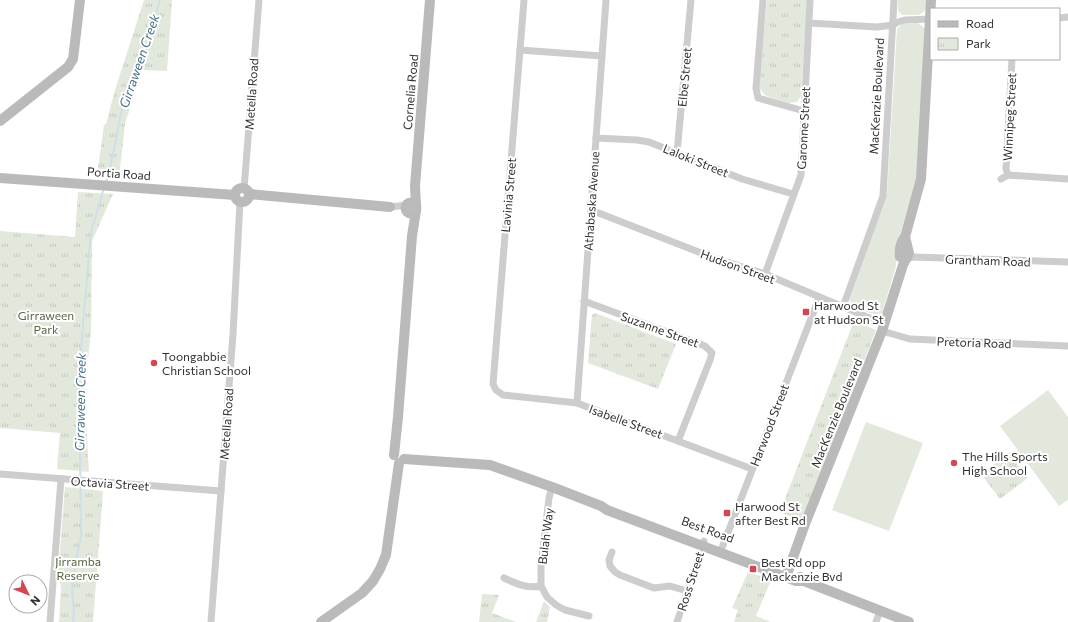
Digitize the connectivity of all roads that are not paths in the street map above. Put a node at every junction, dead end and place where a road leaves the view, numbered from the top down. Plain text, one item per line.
1 (80, 0) edge
2 (259, 0) edge
3 (430, 0) edge
4 (524, 0) edge
5 (606, 0) edge
6 (691, 0) edge
7 (763, 0) edge
8 (810, 0) edge
9 (894, 0) edge
10 (930, 19) edge
11 (809, 23) junction
12 (893, 25) junction
13 (520, 50) junction
14 (602, 56) junction
15 (1012, 60) edge
16 (804, 110) junction
17 (0, 121) edge
18 (596, 138) junction
19 (676, 153) junction
20 (1008, 175) junction
21 (0, 178) edge
22 (1068, 179) edge
23 (1002, 180) dead end
24 (246, 192) junction
25 (793, 194) junction
26 (238, 198) junction
27 (390, 206) joint
28 (410, 208) junction
29 (592, 210) junction
30 (907, 258) junction
31 (1068, 262) edge
32 (765, 274) junction
33 (819, 298) junction
34 (584, 301) junction
35 (843, 307) junction
36 (884, 326) junction
37 (1068, 346) edge
38 (496, 390) joint
39 (577, 403) junction
40 (678, 441) junction
41 (398, 458) junction
42 (752, 469) junction
43 (0, 474) edge
44 (61, 479) junction
45 (552, 487) junction
46 (221, 491) junction
47 (703, 543) junction
48 (721, 550) junction
49 (612, 552) dead end
50 (787, 574) junction
51 (504, 578) dead end
52 (541, 586) junction
53 (687, 591) junction
54 (880, 611) junction
55 (589, 616) dead end
56 (50, 622) edge
57 (211, 622) edge
58 (321, 622) edge
59 (677, 622) edge
60 (876, 622) edge
61 (909, 622) edge

1 - 17 street
2 - 24 street, Metella Road
3 - 28 street, Cornelia Road
4 - 13 street, Lavinia Street
5 - 14 street, Athabaska Avenue
6 - 19 street, Elbe Street
7 - 16 street
8 - 11 street, Garonne Street
9 - 12 street, MacKenzie Boulevard
10 - 12 street
10 - 30 street
11 - 12 street
11 - 16 street, Garonne Street
12 - 35 street, MacKenzie Boulevard
13 - 14 street
13 - 38 street, Lavinia Street
14 - 18 street, Athabaska Avenue
15 - 20 street, Winnipeg Street
16 - 25 street, Garonne Street
18 - 19 street, Laloki Street
18 - 29 street, Athabaska Avenue
19 - 25 street, Laloki Street
20 - 22 street, Winnipeg Street
20 - 23 street, Winnipeg Street
21 - 26 street, Portia Road
24 - 26 street
24 - 27 street
25 - 32 street, Garonne Street
26 - 46 street, Metella Road
27 - 28 street
28 - 41 street, Cornelia Road
29 - 32 street, Hudson Street
29 - 34 street, Athabaska Avenue
30 - 31 street, Grantham Road
30 - 36 street, MacKenzie Boulevard
32 - 33 street, Hudson Street
33 - 35 street, Hudson Street
33 - 42 street, Harwood Street
34 - 39 street, Athabaska Avenue
34 - 40 street, Suzanne Street
35 - 36 street, Hudson Street
36 - 37 street, Pretoria Road
36 - 50 street, MacKenzie Boulevard
38 - 39 street, Isabelle Street
39 - 40 street, Isabelle Street
40 - 42 street, Isabelle Street
41 - 45 street, Best Road
41 - 58 street, Cornelia Road
42 - 48 street, Harwood Street
43 - 44 street, Octavia Street
44 - 46 street, Octavia Street
44 - 56 street
45 - 47 street, Best Road
45 - 52 street, Bulah Way
46 - 57 street, Metella Road
47 - 48 street, Best Road
47 - 53 street, Ross Street
48 - 50 street, Best Road
49 - 53 street
50 - 54 street, Best Road
51 - 52 street
52 - 55 street
53 - 59 street, Ross Street
54 - 60 street
54 - 61 street, Best Road

